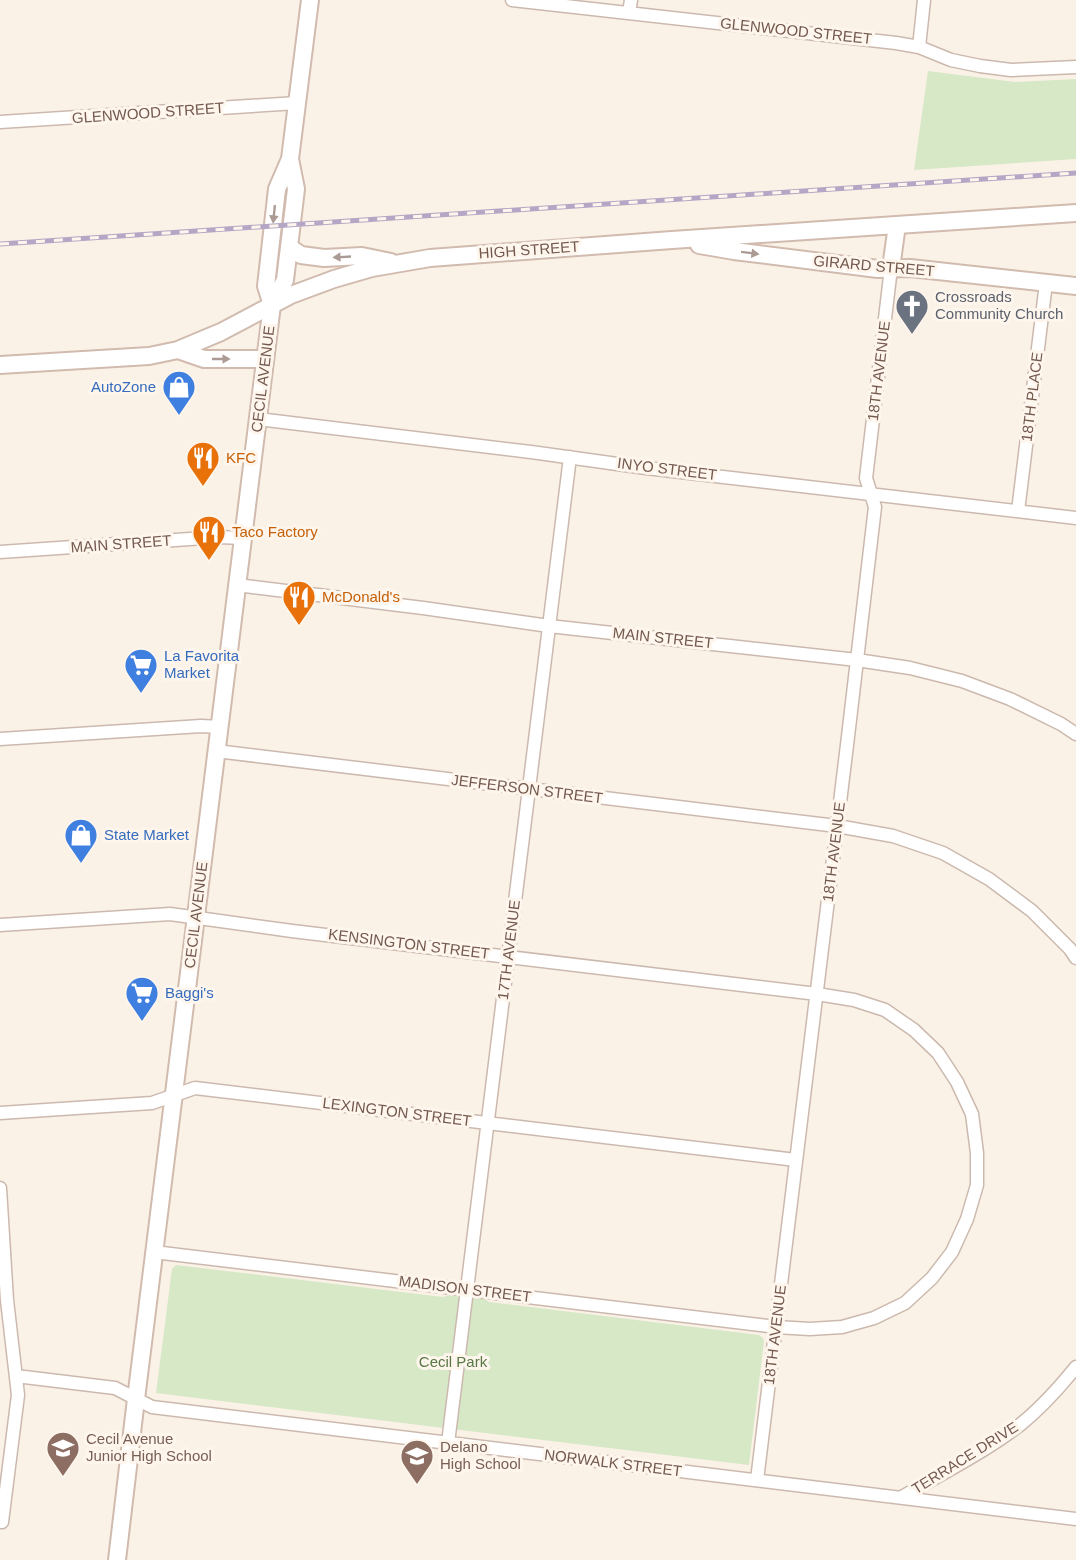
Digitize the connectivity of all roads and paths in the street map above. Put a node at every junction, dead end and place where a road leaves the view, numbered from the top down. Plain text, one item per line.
1 (310, 0) edge
2 (512, 0) edge
3 (631, 0) edge
4 (924, 0) edge
5 (629, 13) junction
6 (919, 47) junction
7 (1076, 67) edge
8 (297, 103) junction
9 (0, 122) edge
10 (290, 159) junction
11 (1076, 213) edge
12 (897, 225) junction
13 (672, 240) junction
14 (289, 247) junction
15 (398, 263) junction
16 (891, 268) junction
17 (1046, 283) junction
18 (1076, 286) edge
19 (272, 305) junction
20 (178, 350) junction
21 (265, 359) junction
22 (0, 365) edge
23 (258, 419) junction
24 (570, 457) junction
25 (870, 493) junction
26 (1018, 511) junction
27 (1076, 518) edge
28 (243, 538) junction
29 (0, 552) edge
30 (237, 585) junction
31 (549, 626) junction
32 (857, 660) junction
33 (220, 727) junction
34 (1076, 734) edge
35 (0, 739) edge
36 (216, 751) junction
37 (529, 789) junction
38 (837, 826) junction
39 (196, 918) junction
40 (0, 925) edge
41 (509, 956) junction
42 (1076, 958) edge
43 (816, 994) junction
44 (174, 1095) junction
45 (0, 1113) edge
46 (488, 1123) junction
47 (796, 1160) junction
48 (0, 1188) edge
49 (154, 1252) junction
50 (467, 1289) junction
51 (4, 1301) edge
52 (776, 1327) junction
53 (1076, 1367) edge
54 (16, 1376) junction
55 (136, 1398) junction
56 (448, 1443) junction
57 (758, 1480) junction
58 (902, 1497) junction
59 (1076, 1519) edge
60 (2, 1522) dead end
61 (117, 1560) edge

1 - 8 main road, CECIL AVENUE
2 - 5 street, GLENWOOD STREET
3 - 5 street
4 - 6 street
5 - 6 street, GLENWOOD STREET
6 - 7 street, GLENWOOD STREET
8 - 9 street, GLENWOOD STREET
8 - 10 main road, CECIL AVENUE
10 - 14 main road, CECIL AVENUE
10 -> 19 main road, CECIL AVENUE
11 - 12 main road, HIGH STREET
12 - 13 main road, HIGH STREET
12 - 16 main road, 18TH AVENUE
13 - 15 main road, HIGH STREET
13 -> 16 main road, GIRARD STREET
15 -> 14 main road
14 - 19 main road, CECIL AVENUE
15 - 19 main road, HIGH STREET
16 - 17 main road, GIRARD STREET
16 - 25 street, 18TH AVENUE
17 - 18 main road, GIRARD STREET
17 - 26 street, 18TH PLACE
19 - 20 main road, HIGH STREET
19 - 21 main road, CECIL AVENUE
20 -> 21 main road
20 - 22 main road, HIGH STREET
21 - 23 main road, CECIL AVENUE
23 - 24 street, INYO STREET
23 - 28 main road, CECIL AVENUE
24 - 25 street, INYO STREET
24 - 31 street, 17TH AVENUE
25 - 26 street, INYO STREET
25 - 32 street, 18TH AVENUE
26 - 27 street, INYO STREET
28 - 29 street, MAIN STREET
28 - 30 main road, CECIL AVENUE
30 - 31 street, MAIN STREET
30 - 33 main road, CECIL AVENUE
31 - 32 street, MAIN STREET
31 - 37 street, 17TH AVENUE
32 - 34 street, MAIN STREET
32 - 38 street, 18TH AVENUE
33 - 35 street
33 - 36 main road, CECIL AVENUE
36 - 37 street, JEFFERSON STREET
36 - 39 main road, CECIL AVENUE
37 - 38 street, JEFFERSON STREET
37 - 41 street, 17TH AVENUE
38 - 42 street
38 - 43 street, 18TH AVENUE
39 - 40 street, KENSINGTON STREET
39 - 41 street, KENSINGTON STREET
39 - 44 main road, CECIL AVENUE
41 - 43 street, KENSINGTON STREET
41 - 46 street, 17TH AVENUE
43 - 47 street, 18TH AVENUE
43 - 52 street, KENSINGTON STREET
44 - 45 street, LEXINGTON STREET
44 - 46 street, LEXINGTON STREET
44 - 49 main road, CECIL AVENUE
46 - 47 street, LEXINGTON STREET
46 - 50 street, 17TH AVENUE
47 - 52 street, 18TH AVENUE
48 - 51 street
49 - 50 street, MADISON STREET
49 - 55 main road, CECIL AVENUE
50 - 52 street, MADISON STREET
50 - 56 street, 17TH AVENUE
51 - 54 street
52 - 57 street, 18TH AVENUE
53 - 58 street, TERRACE DRIVE
54 - 55 street, NORWALK STREET
54 - 60 street
55 - 56 street, NORWALK STREET
55 - 61 main road, CECIL AVENUE
56 - 57 street, NORWALK STREET
57 - 58 street, NORWALK STREET
58 - 59 street, NORWALK STREET

